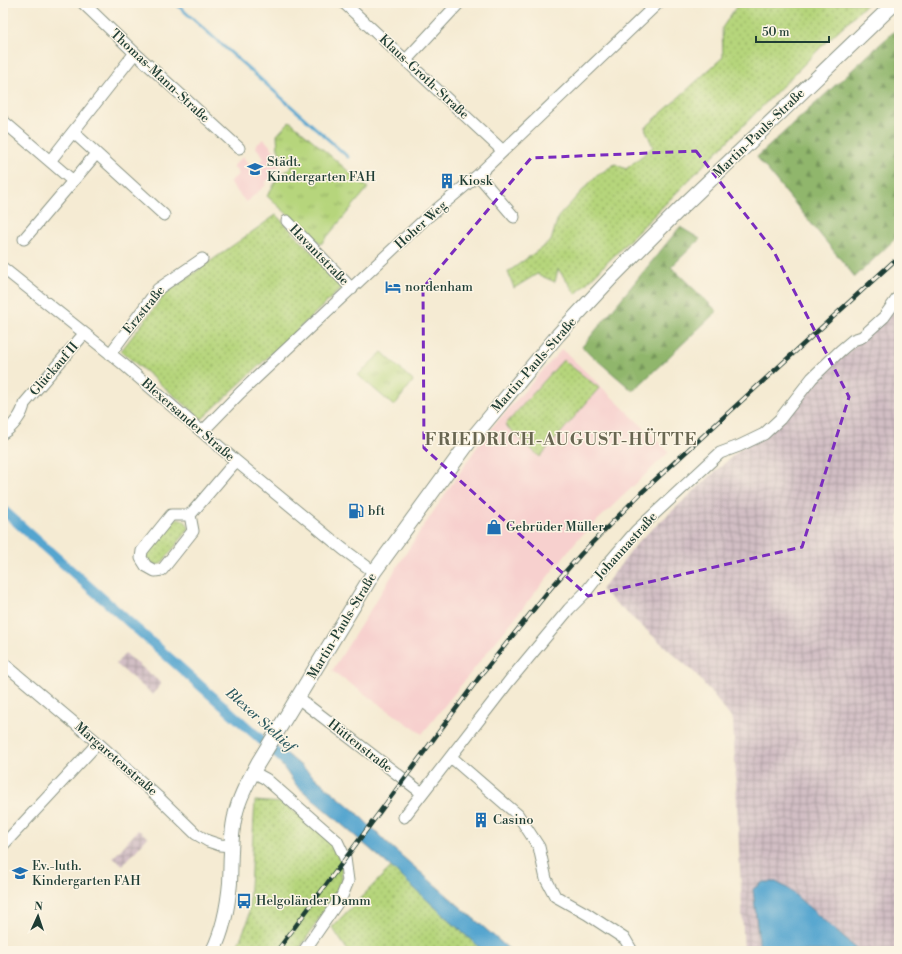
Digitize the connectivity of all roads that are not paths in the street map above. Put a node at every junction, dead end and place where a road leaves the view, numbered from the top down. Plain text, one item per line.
1 (82, 3) edge
2 (344, 3) edge
3 (459, 3) edge
4 (658, 3) edge
5 (895, 3) edge
6 (135, 53) junction
7 (406, 60) junction
8 (3, 121) edge
9 (73, 132) junction
10 (239, 148) dead end
11 (503, 150) junction
12 (96, 154) junction
13 (50, 161) junction
14 (478, 175) junction
15 (73, 181) junction
16 (164, 215) dead end
17 (514, 217) dead end
18 (287, 221) dead end
19 (24, 239) dead end
20 (202, 259) dead end
21 (3, 268) edge
22 (352, 289) junction
23 (899, 296) edge
24 (84, 334) junction
25 (110, 354) junction
26 (24, 404) junction
27 (3, 424) edge
28 (202, 432) junction
29 (3, 433) edge
30 (236, 461) junction
31 (190, 514) junction
32 (374, 572) junction
33 (3, 663) edge
34 (298, 698) junction
35 (98, 743) junction
36 (451, 757) junction
37 (256, 767) junction
38 (422, 793) junction
39 (404, 817) dead end
40 (3, 845) edge
41 (231, 846) junction
42 (213, 951) edge
43 (304, 951) edge
44 (632, 951) edge

1 - 6 street, Thomas-Mann-Straße
2 - 7 street, Klaus-Groth-Straße
3 - 7 street
4 - 11 street, Hoher Weg
5 - 32 street, Martin-Pauls-Straße
6 - 9 street
6 - 10 street, Thomas-Mann-Straße
7 - 11 street, Klaus-Groth-Straße
8 - 13 street
9 - 12 street
9 - 13 street
11 - 14 street, Hoher Weg
12 - 15 street
12 - 16 street
13 - 15 street
14 - 17 street
14 - 22 street, Hoher Weg
15 - 19 street
18 - 22 street, Havantstraße
20 - 25 street, Erzstraße
21 - 24 street, Blexersander Straße
22 - 28 street, Hoher Weg
23 - 36 street, Johannastraße
24 - 25 street, Blexersander Straße
24 - 26 street, Glückauf II
25 - 28 street, Blexersander Straße
26 - 27 street, Glückauf II
26 - 29 street, Glückauf II
28 - 30 street, Blexersander Straße
30 - 31 street
30 - 32 street, Blexersander Straße
31 - 31 street
32 - 34 street, Martin-Pauls-Straße
33 - 35 street, Margaretenstraße
34 - 37 street, Martin-Pauls-Straße
34 - 38 street, Hüttenstraße
35 - 40 street
35 - 41 street, Margaretenstraße
36 - 38 street, Johannastraße
36 - 44 street
37 - 41 street, Martin-Pauls-Straße
37 - 43 street
38 - 39 street, Johannastraße
41 - 42 street, Martin-Pauls-Straße

